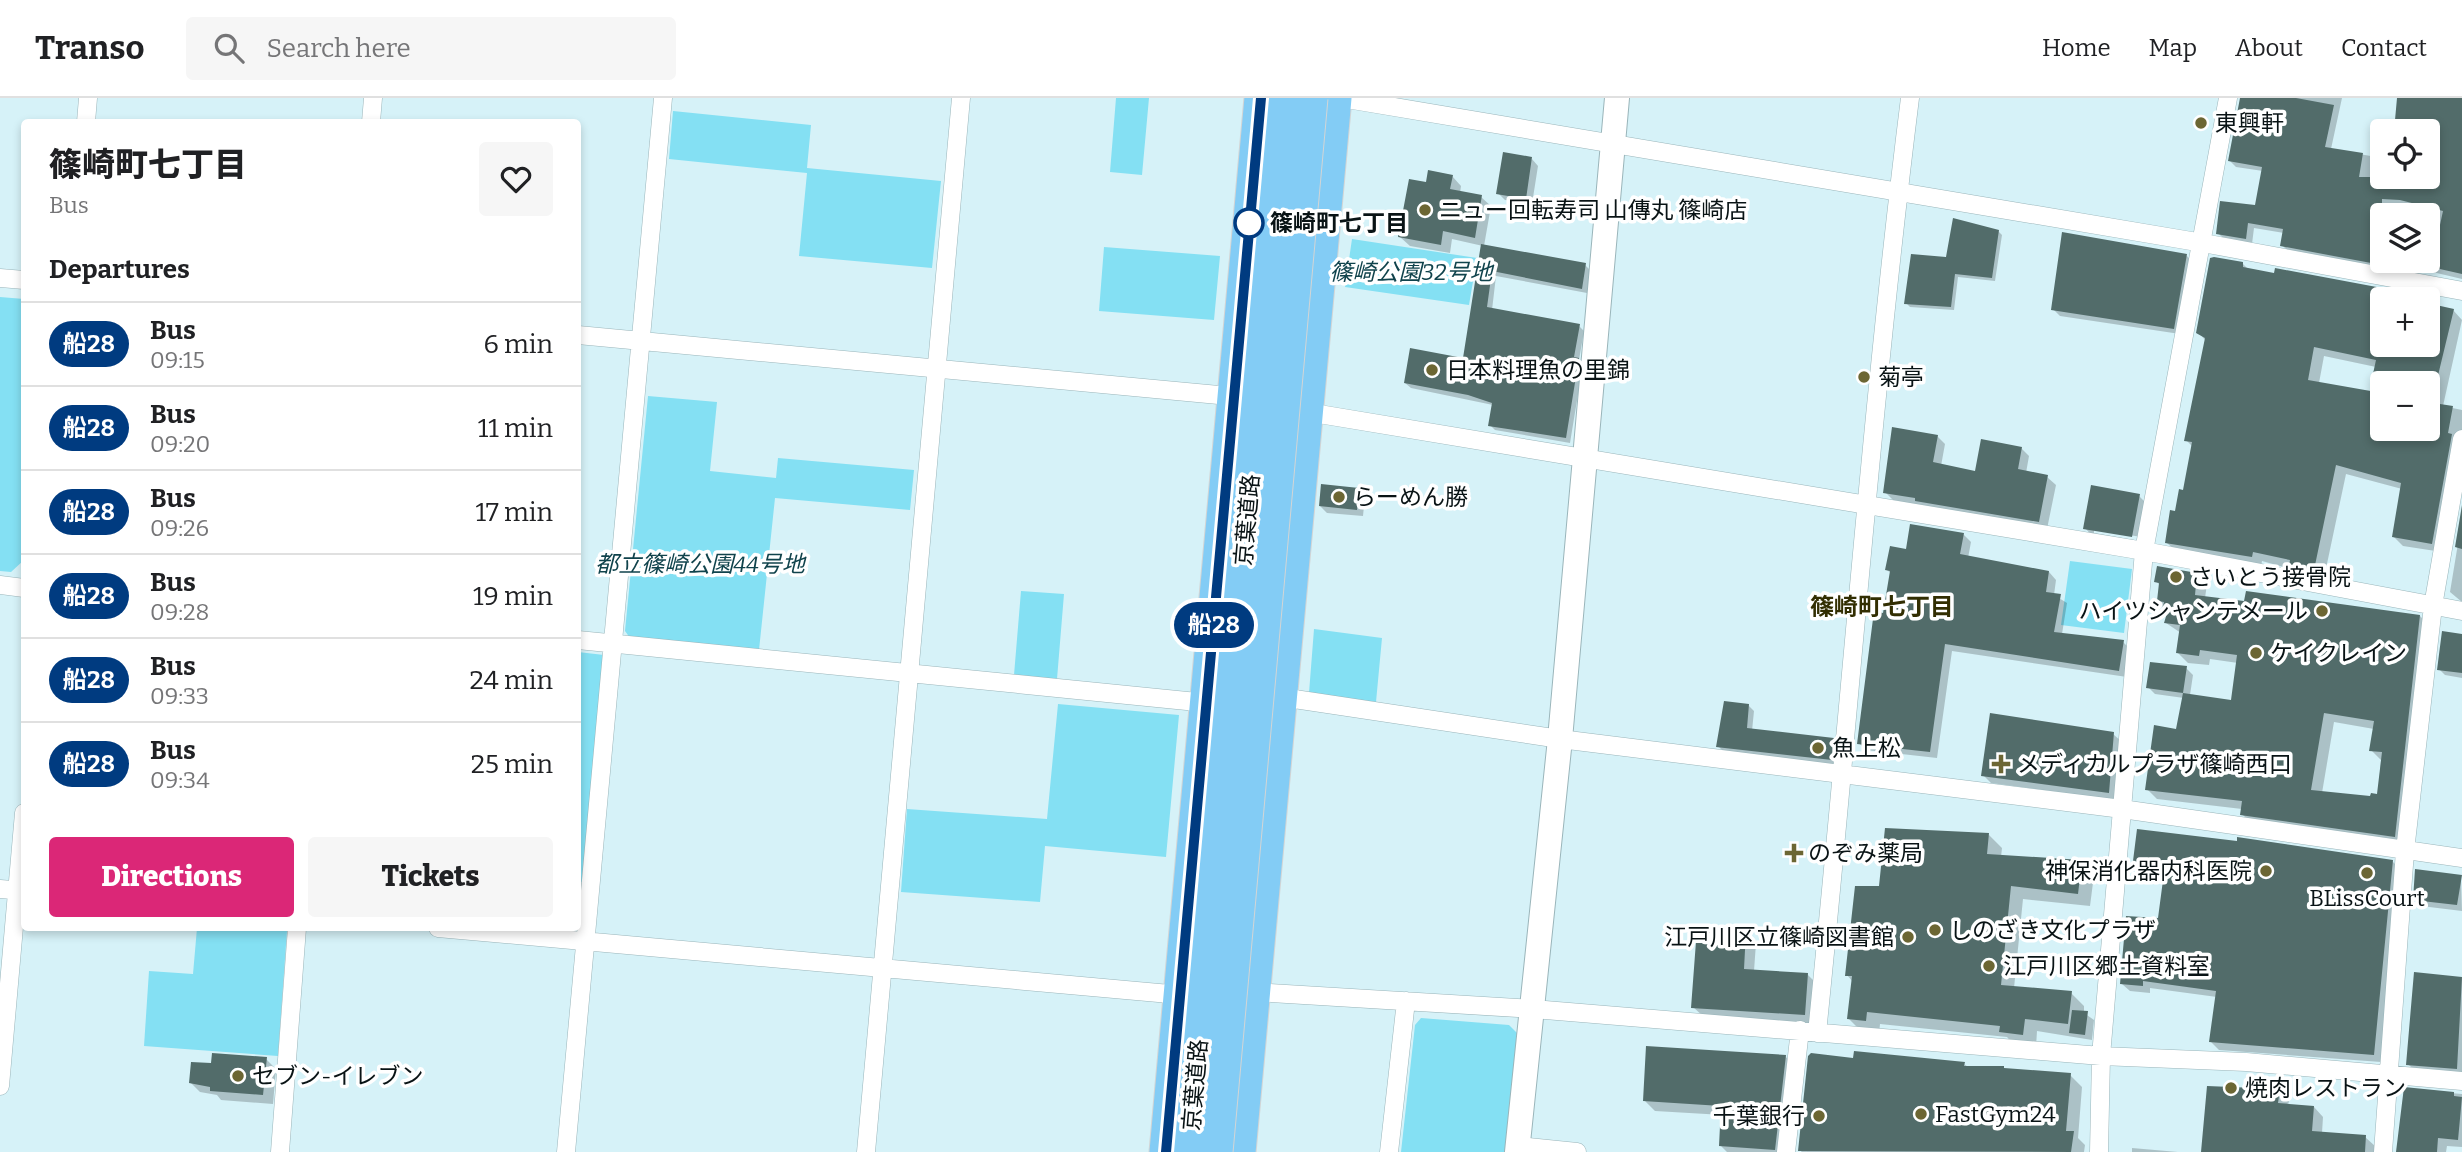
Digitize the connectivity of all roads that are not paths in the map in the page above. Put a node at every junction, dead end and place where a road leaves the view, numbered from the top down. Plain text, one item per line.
1 (88, 98) edge
2 (373, 98) edge
3 (663, 98) edge
4 (961, 98) edge
5 (1261, 98) edge
6 (1285, 98) edge
7 (1311, 98) edge
8 (1338, 98) edge
9 (1617, 98) edge
10 (1910, 98) edge
11 (2228, 98) edge
12 (86, 119) edge
13 (371, 119) edge
14 (1612, 144) junction
15 (1898, 193) junction
16 (2203, 243) junction
17 (0, 278) edge
18 (21, 280) edge
19 (2462, 291) edge
20 (581, 335) edge
21 (640, 341) junction
22 (937, 370) junction
23 (1233, 395) junction
24 (1304, 412) junction
25 (2462, 439) edge
26 (1586, 461) junction
27 (1865, 505) junction
28 (2144, 551) junction
29 (0, 585) edge
30 (21, 588) edge
31 (2433, 606) junction
32 (2462, 611) edge
33 (581, 640) edge
34 (612, 643) junction
35 (910, 675) junction
36 (1281, 697) junction
37 (1208, 703) junction
38 (1560, 739) junction
39 (1843, 776) junction
40 (2122, 809) junction
41 (21, 836) edge
42 (2405, 850) junction
43 (2462, 858) edge
44 (14, 890) edge
45 (297, 931) edge
46 (469, 931) edge
47 (584, 942) junction
48 (883, 970) junction
49 (1255, 992) junction
50 (1181, 995) junction
51 (1406, 1001) junction
52 (1533, 1009) junction
53 (1808, 1032) junction
54 (2101, 1056) junction
55 (2390, 1075) junction
56 (2462, 1081) edge
57 (0, 1086) edge
58 (1518, 1149) edge
59 (280, 1152) edge
60 (566, 1152) edge
61 (866, 1152) edge
62 (1166, 1152) edge
63 (1189, 1152) edge
64 (1216, 1152) edge
65 (1239, 1152) edge
66 (1389, 1152) edge
67 (1577, 1152) edge
68 (1786, 1152) edge
69 (2099, 1152) edge
70 (2383, 1152) edge

1 - 12 street
2 - 13 street
3 - 21 street
4 - 22 street
5 - 23 highway, 京葉道路
6 - 63 highway, 京葉道路, bridge
7 - 64 highway, 京葉道路, bridge
8 - 14 street
8 - 24 highway
9 - 14 street
10 - 15 street
11 - 16 street
14 - 15 street
14 - 26 street
15 - 16 street
15 - 27 street
16 - 19 street
16 - 28 street
17 - 18 street
20 - 21 street
21 - 22 street
21 - 34 street
22 - 23 street
22 - 35 street
23 - 24 street
23 - 37 highway, 京葉道路
24 - 26 street
24 - 36 highway
25 - 31 street
26 - 27 street
26 - 38 street
27 - 28 street
27 - 39 street
28 - 31 street
28 - 40 street
29 - 30 street
31 - 32 street
31 - 42 street
33 - 34 street
34 - 35 street
34 - 47 street
35 - 37 street
35 - 48 street
36 - 38 street
36 - 49 highway
37 - 50 highway, 京葉道路
38 - 39 street
38 - 52 street
39 - 40 street
39 - 53 street
40 - 42 street
40 - 54 street
41 - 44 street
42 - 43 street
42 - 55 street
44 - 57 street
45 - 59 street
46 - 47 street
47 - 48 street
47 - 60 street
48 - 50 street
48 - 61 street
49 - 51 street
49 - 65 highway
50 - 62 highway, 京葉道路
51 - 52 street
51 - 66 street
52 - 53 street
52 - 58 street
53 - 54 street
53 - 68 street
54 - 55 street
54 - 69 street
55 - 56 street
55 - 70 street
58 - 67 street

